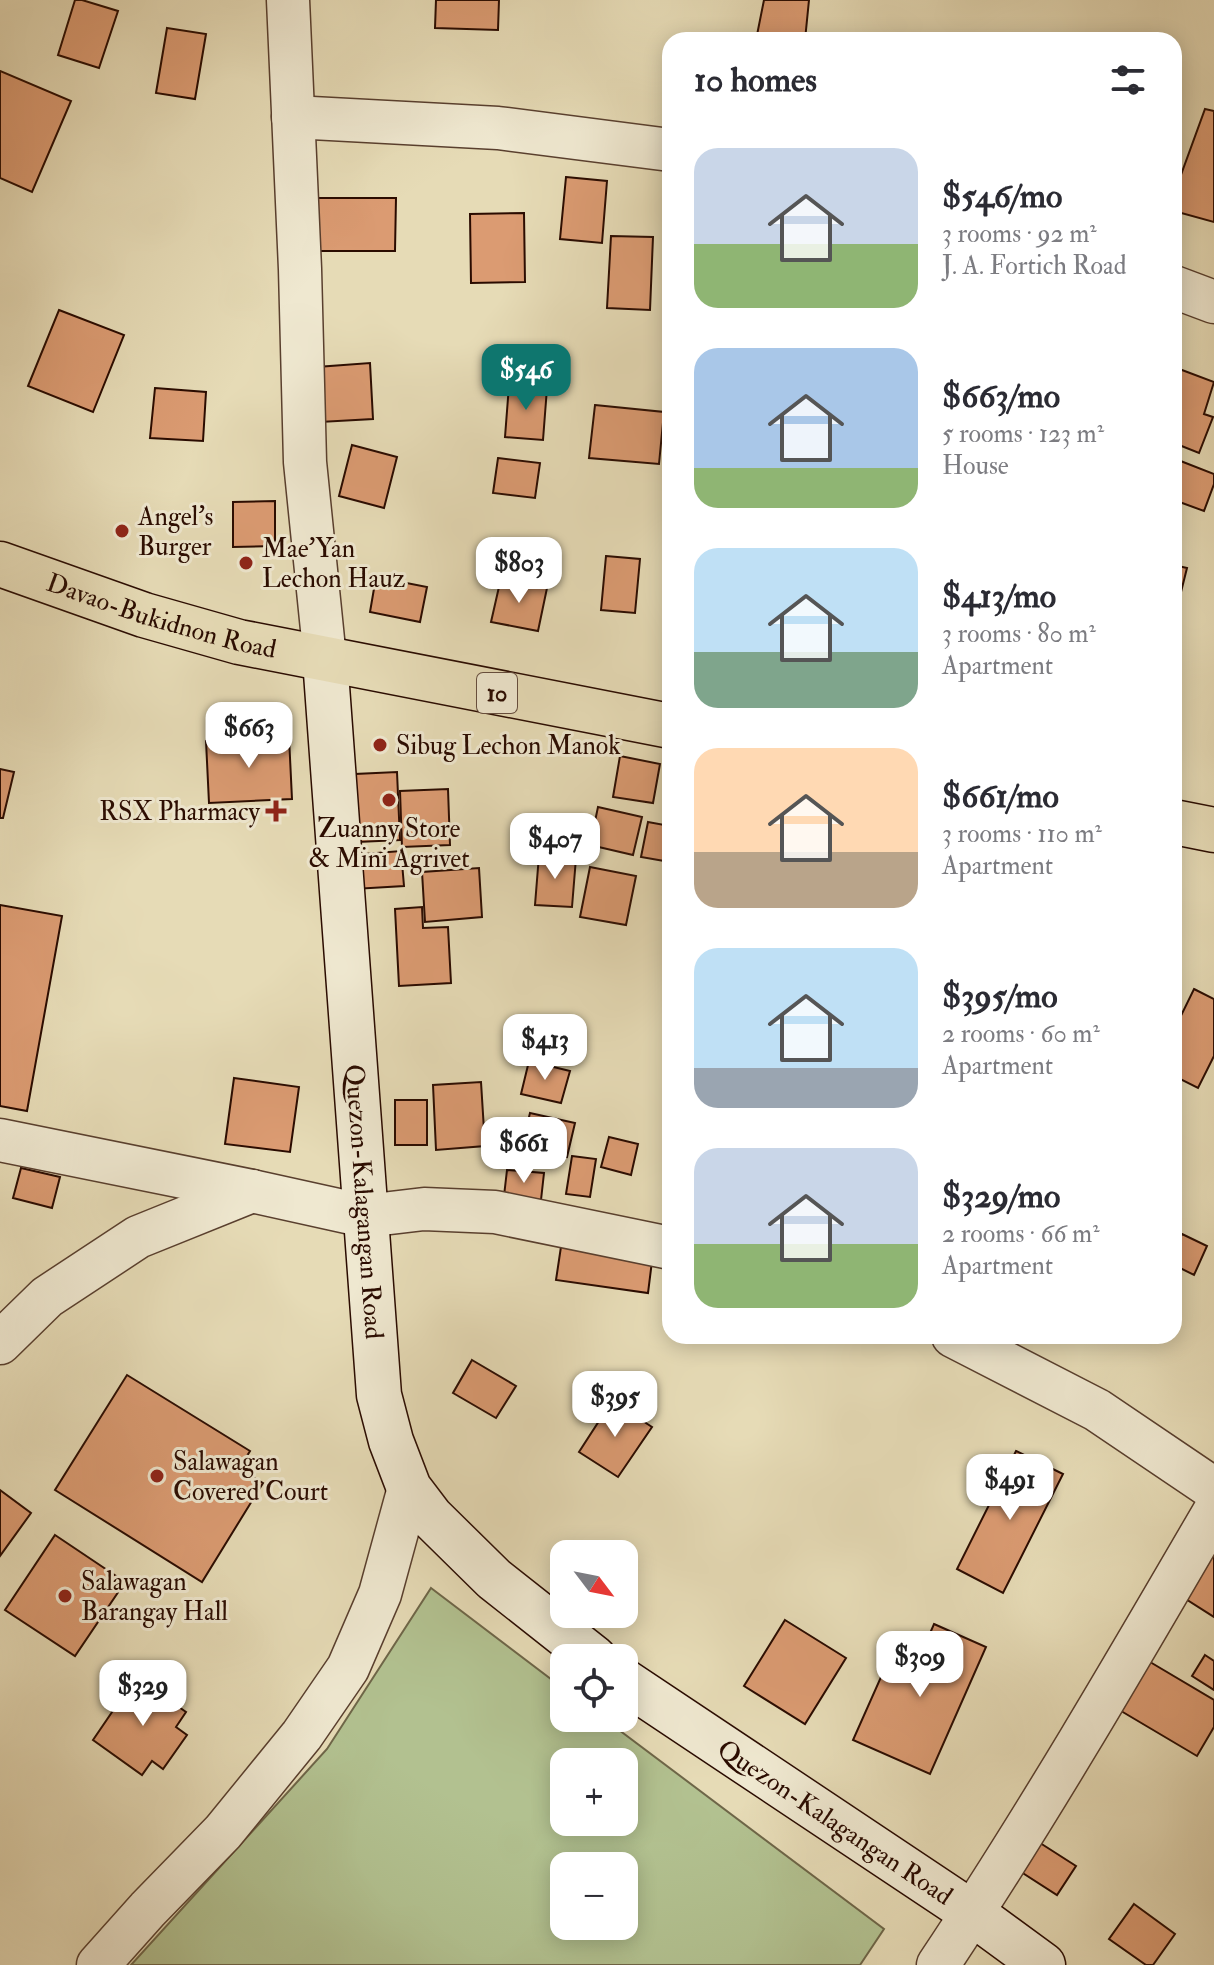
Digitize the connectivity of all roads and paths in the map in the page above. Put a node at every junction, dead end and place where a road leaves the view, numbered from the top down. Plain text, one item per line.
1 (288, 0) edge
2 (293, 117) junction
3 (662, 149) edge
4 (1182, 290) edge
5 (1214, 302) edge
6 (0, 564) edge
7 (325, 659) junction
8 (662, 724) edge
9 (1182, 824) edge
10 (1214, 830) edge
11 (0, 1140) edge
12 (252, 1191) junction
13 (365, 1216) junction
14 (662, 1246) edge
15 (0, 1343) edge
16 (969, 1344) edge
17 (409, 1488) junction
18 (1214, 1489) edge
19 (1214, 1512) edge
20 (576, 1644) edge
21 (638, 1690) edge
22 (972, 1913) junction
23 (98, 1965) edge
24 (938, 1965) edge
25 (1043, 1965) edge

1 - 2 street
2 - 3 street
2 - 7 street
4 - 5 street
6 - 7 highway, Davao-Bukidnon Road / 10
7 - 8 highway, 10
7 - 13 main road, Quezon-Kalagangan Road
9 - 10 highway
11 - 12 street
12 - 13 street
12 - 15 street
13 - 14 street
13 - 17 main road, Quezon-Kalagangan Road
16 - 18 street
17 - 20 main road, Quezon-Kalagangan Road
17 - 23 street
19 - 22 street
21 - 22 main road, Quezon-Kalagangan Road
22 - 24 street
22 - 25 main road, Quezon-Kalagangan Road

